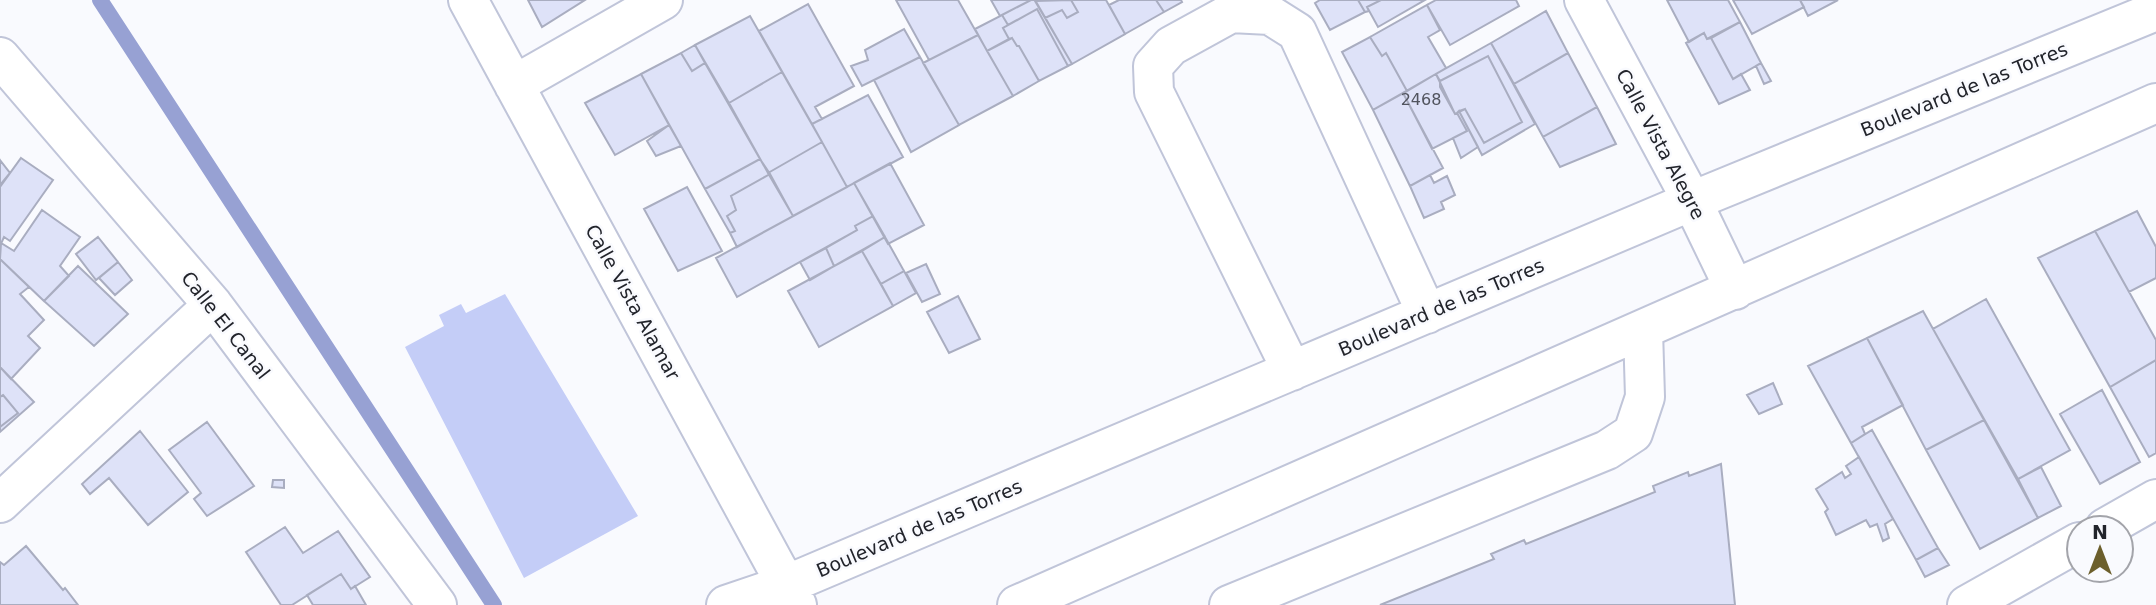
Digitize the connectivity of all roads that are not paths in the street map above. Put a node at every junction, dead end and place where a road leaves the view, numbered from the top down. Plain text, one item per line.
1 (468, 0) edge
2 (663, 0) edge
3 (1584, 0) edge
4 (2156, 10) edge
5 (0, 57) edge
6 (514, 85) junction
7 (2156, 103) edge
8 (1692, 201) junction
9 (1735, 290) junction
10 (213, 305) junction
11 (1427, 314) junction
12 (1643, 330) junction
13 (1292, 371) junction
14 (2156, 499) edge
15 (0, 503) edge
16 (2130, 514) edge
17 (2065, 550) edge
18 (792, 594) edge
19 (437, 605) edge
20 (726, 605) edge
21 (1017, 605) edge
22 (1229, 605) edge
23 (1967, 605) edge

1 - 6 street, Calle Vista Alamar
2 - 6 street
3 - 8 street, Calle Vista Alegre
4 - 8 street, Boulevard de las Torres
5 - 10 street, Calle El Canal
6 - 18 street, Calle Vista Alamar
7 - 9 street
8 - 9 street, Calle Vista Alegre
8 - 11 street, Boulevard de las Torres
9 - 12 street
10 - 15 street
10 - 19 street, Calle El Canal
11 - 13 street, Boulevard de las Torres
11 - 13 street
12 - 21 street
12 - 22 street
13 - 18 street, Boulevard de las Torres
14 - 16 street
17 - 23 street
18 - 20 street, Boulevard de las Torres

